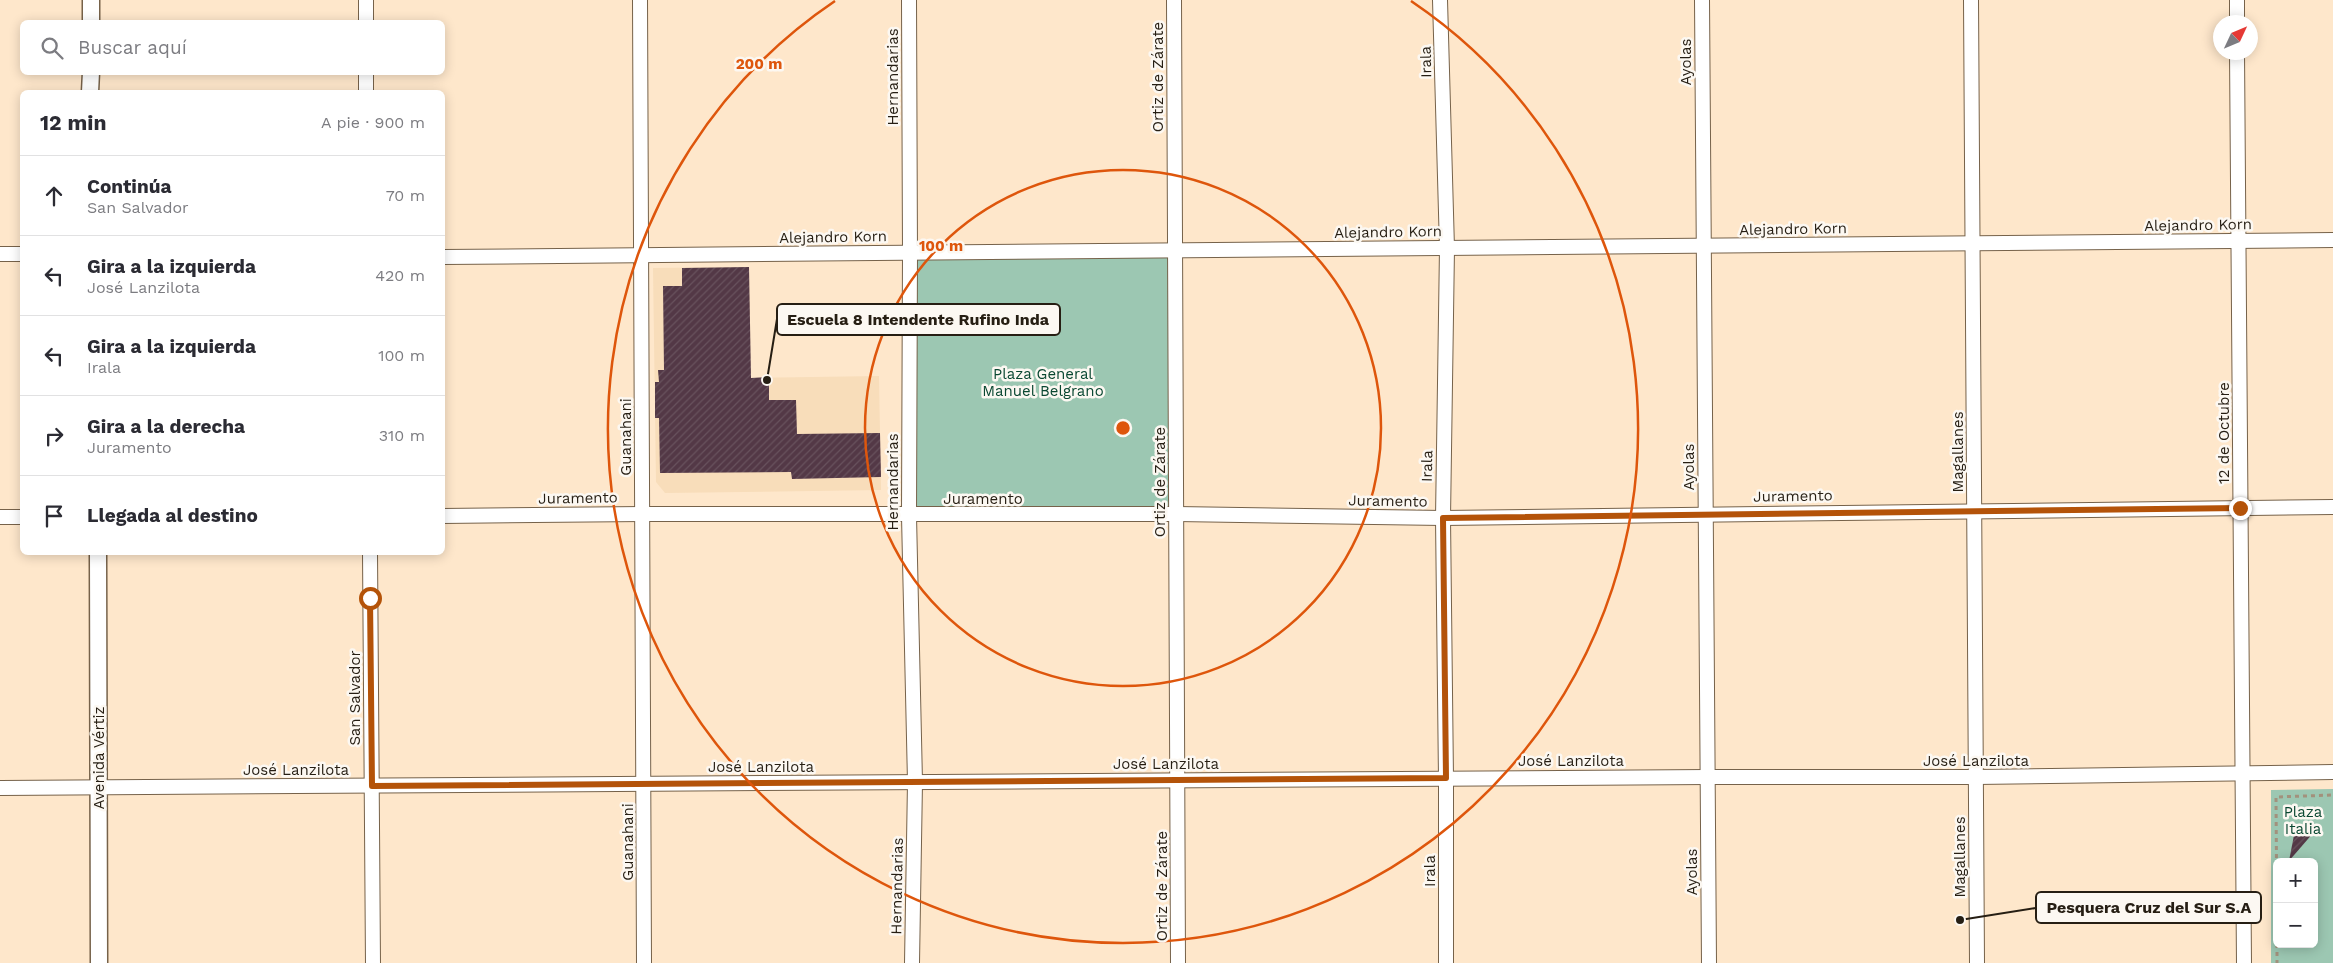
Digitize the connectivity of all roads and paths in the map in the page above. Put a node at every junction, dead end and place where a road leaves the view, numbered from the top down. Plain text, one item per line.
1 (91, 0) edge
2 (366, 0) edge
3 (640, 0) edge
4 (909, 0) edge
5 (1174, 0) edge
6 (1440, 0) edge
7 (1702, 0) edge
8 (1971, 0) edge
9 (2237, 0) edge
10 (2237, 15) edge
11 (91, 20) edge
12 (366, 20) edge
13 (2237, 60) edge
14 (90, 75) edge
15 (366, 75) edge
16 (90, 90) edge
17 (366, 90) edge
18 (2333, 240) edge
19 (2239, 241) junction
20 (1972, 243) junction
21 (1704, 246) junction
22 (1447, 248) junction
23 (1175, 250) junction
24 (910, 253) junction
25 (0, 254) edge
26 (20, 254) edge
27 (641, 255) junction
28 (445, 257) edge
29 (2333, 507) edge
30 (2240, 508) junction
31 (1974, 511) junction
32 (643, 514) junction
33 (1177, 514) junction
34 (1706, 514) junction
35 (445, 516) edge
36 (909, 516) junction
37 (0, 517) edge
38 (20, 517) edge
39 (1443, 518) junction
40 (98, 555) edge
41 (370, 555) edge
42 (2333, 772) edge
43 (2242, 774) junction
44 (1708, 777) junction
45 (1976, 777) junction
46 (1446, 778) junction
47 (1178, 780) junction
48 (915, 782) junction
49 (644, 784) junction
50 (372, 786) junction
51 (99, 787) junction
52 (0, 788) edge
53 (2333, 795) edge
54 (2277, 858) edge
55 (2277, 948) edge
56 (99, 963) edge
57 (373, 963) edge
58 (644, 963) edge
59 (912, 963) edge
60 (1178, 963) edge
61 (1446, 963) edge
62 (1709, 963) edge
63 (1977, 963) edge
64 (2244, 963) edge
65 (2277, 963) edge

1 - 11 street
2 - 12 street
3 - 27 street, Guanahani
4 - 24 street, Hernandarias
5 - 23 street, Ortiz de Zárate
6 - 22 street, Irala
7 - 21 street, Ayolas
8 - 20 street, Magallanes
9 - 10 street
13 - 19 street, 12 de Octubre
14 - 16 street
15 - 17 street
18 - 19 street, Alejandro Korn
19 - 20 street, Alejandro Korn
19 - 30 street, 12 de Octubre
20 - 21 street, Alejandro Korn
20 - 31 street, Magallanes
21 - 22 street, Alejandro Korn
21 - 34 street, Ayolas
22 - 23 street, Alejandro Korn
22 - 39 street, Irala
23 - 24 street, Alejandro Korn
23 - 33 street, Ortiz de Zárate
24 - 27 street, Alejandro Korn
24 - 36 street, Hernandarias
25 - 26 street
27 - 28 street, Alejandro Korn
27 - 32 street, Guanahani
29 - 30 street, Juramento
30 - 31 street, Juramento
30 - 43 street, 12 de Octubre
31 - 34 street, Juramento
31 - 45 street, Magallanes
32 - 35 street, Juramento
32 - 36 street, Juramento
32 - 49 street, Guanahani
33 - 36 street, Juramento
33 - 39 street, Juramento
33 - 47 street, Ortiz de Zárate
34 - 39 street, Juramento
34 - 44 street, Ayolas
36 - 48 street, Hernandarias
37 - 38 street
39 - 46 street, Irala
40 - 51 street, Avenida Vértiz
41 - 50 street, San Salvador
42 - 43 street, José Lanzilota
43 - 45 street, José Lanzilota
43 - 64 street, 12 de Octubre
44 - 45 street, José Lanzilota
44 - 46 street, José Lanzilota
44 - 62 street, Ayolas
45 - 63 street, Magallanes
46 - 47 street, José Lanzilota
46 - 61 street, Irala
47 - 48 street, José Lanzilota
47 - 60 street, Ortiz de Zárate
48 - 49 street, José Lanzilota
48 - 59 street, Hernandarias
49 - 50 street, José Lanzilota
49 - 58 street, Guanahani
50 - 51 street, José Lanzilota
50 - 57 street, San Salvador
51 - 52 street, José Lanzilota
51 - 56 street, Avenida Vértiz
53 - 54 path
55 - 65 path

